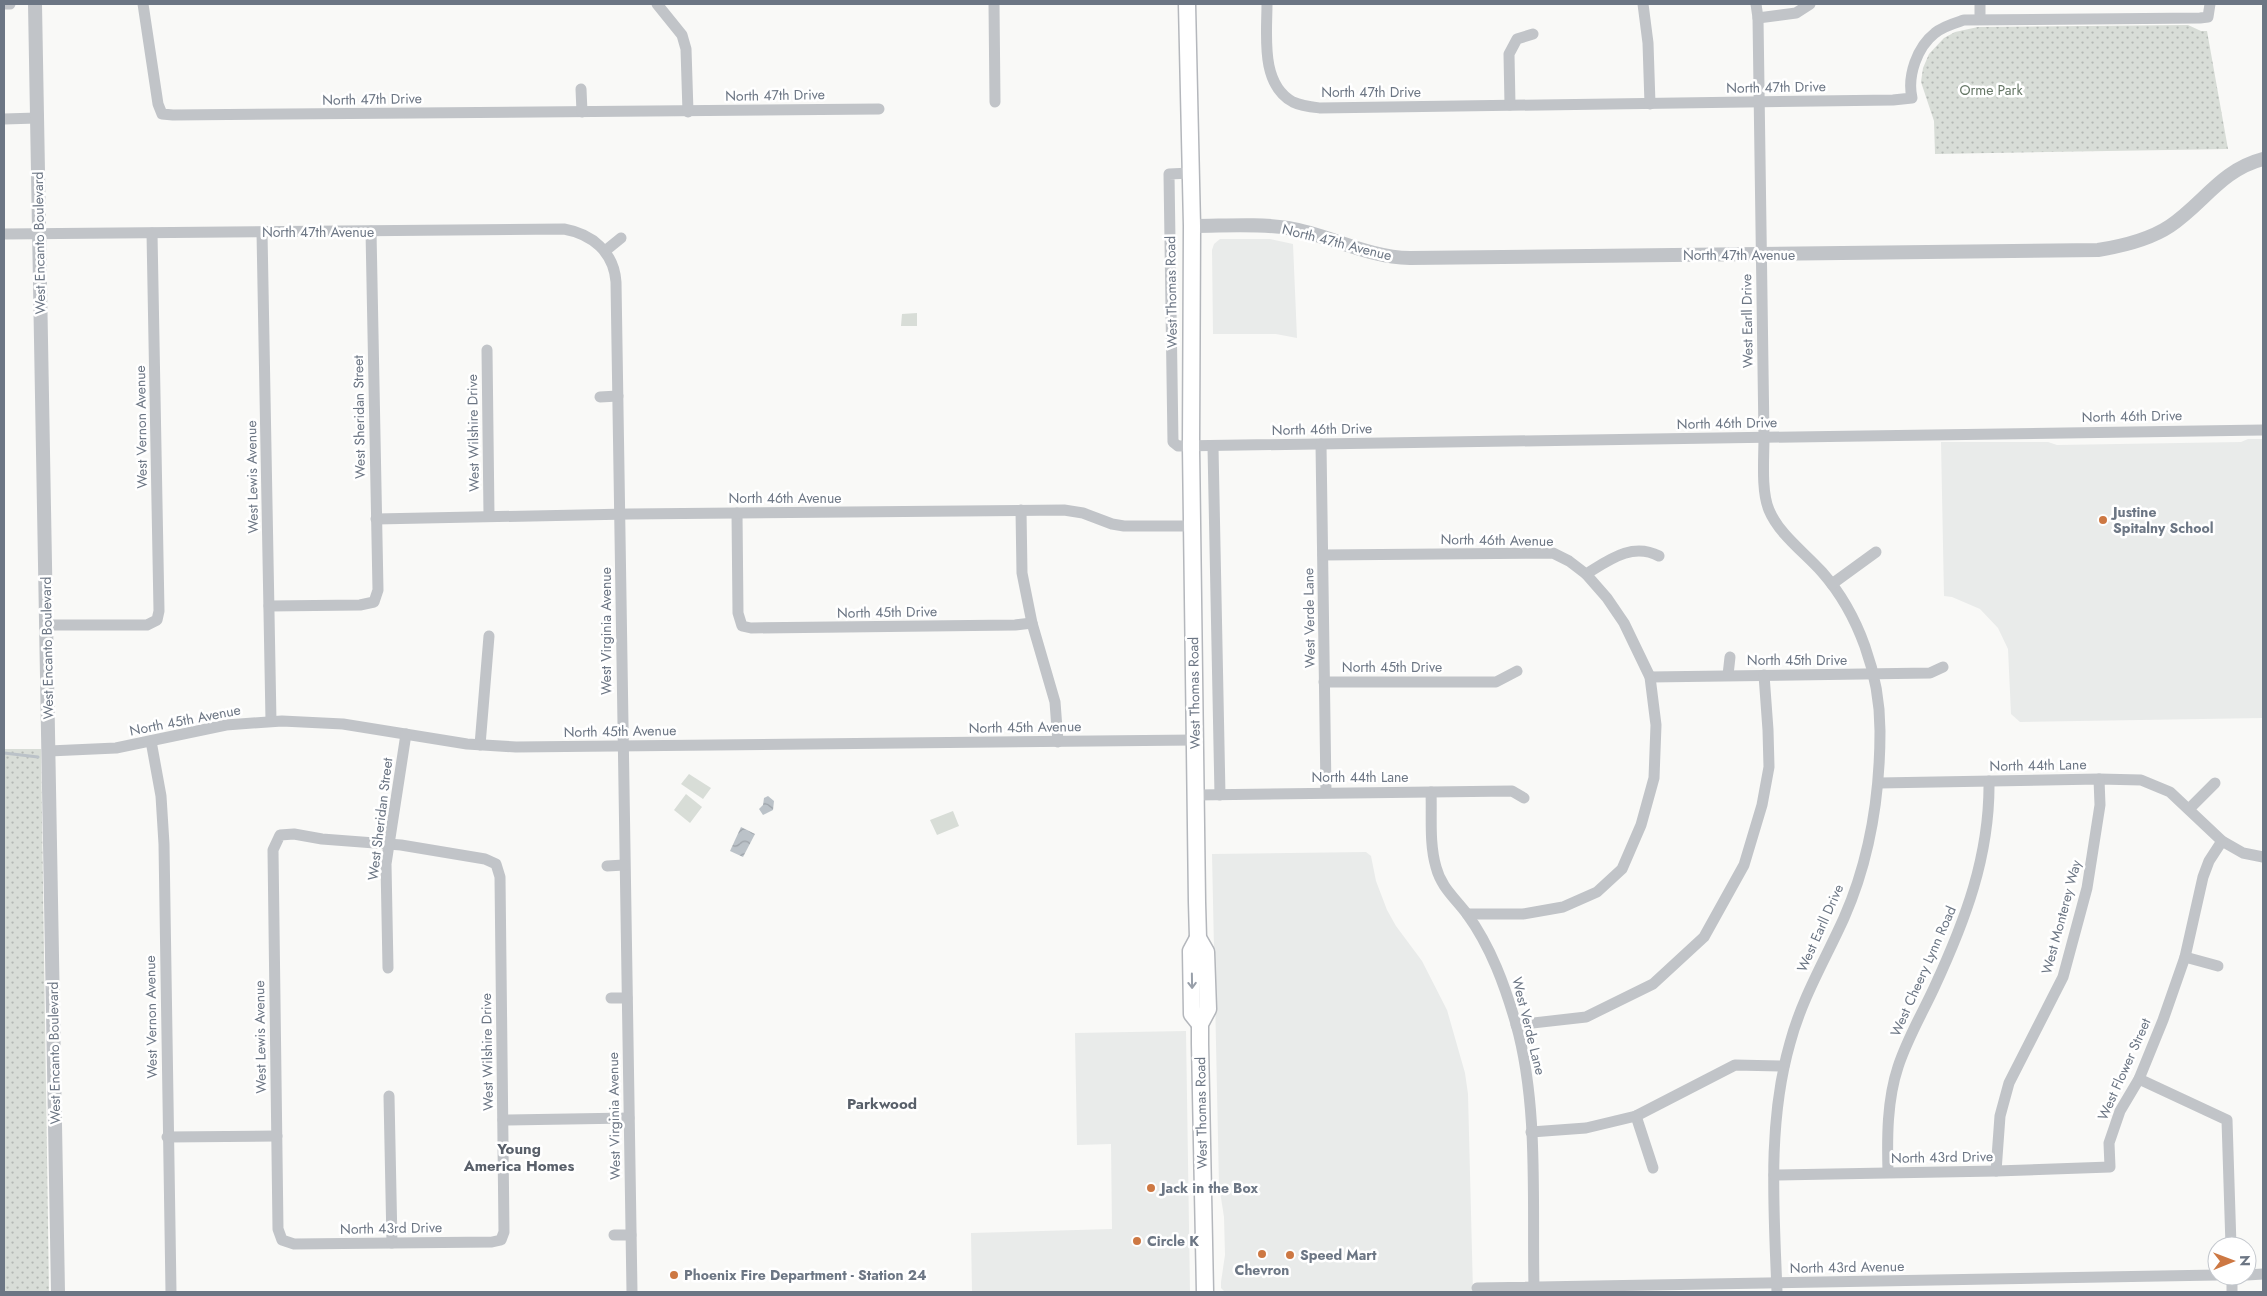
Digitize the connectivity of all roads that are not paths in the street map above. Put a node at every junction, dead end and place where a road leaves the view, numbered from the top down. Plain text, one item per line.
1 (4, 4) edge
2 (10, 4) edge
3 (35, 4) edge
4 (143, 4) edge
5 (657, 4) edge
6 (994, 4) edge
7 (1187, 4) edge
8 (1267, 4) edge
9 (1643, 4) edge
10 (1756, 4) edge
11 (1810, 4) edge
12 (1980, 4) edge
13 (2210, 4) edge
14 (1758, 18) junction
15 (1980, 19) junction
16 (1533, 34) dead end
17 (581, 89) dead end
18 (995, 102) dead end
19 (1758, 103) junction
20 (1650, 104) junction
21 (1510, 105) junction
22 (879, 109) dead end
23 (582, 112) junction
24 (688, 112) junction
25 (37, 118) junction
26 (4, 119) edge
27 (2263, 159) edge
28 (1191, 173) junction
29 (1192, 226) junction
30 (371, 231) junction
31 (262, 232) junction
32 (152, 233) junction
33 (4, 234) edge
34 (39, 234) junction
35 (621, 238) dead end
36 (605, 251) junction
37 (1762, 255) junction
38 (486, 350) dead end
39 (618, 396) junction
40 (600, 397) dead end
41 (2263, 430) edge
42 (1764, 437) junction
43 (1321, 444) junction
44 (1191, 447) junction
45 (1214, 447) junction
46 (1021, 510) junction
47 (738, 513) junction
48 (620, 514) junction
49 (489, 516) junction
50 (376, 518) junction
51 (1192, 526) junction
52 (1876, 552) dead end
53 (1323, 555) junction
54 (1659, 556) dead end
55 (1586, 574) junction
56 (1832, 584) junction
57 (269, 606) junction
58 (1032, 623) junction
59 (47, 625) junction
60 (489, 636) dead end
61 (1730, 657) dead end
62 (1943, 667) dead end
63 (1517, 671) dead end
64 (1874, 674) junction
65 (1728, 675) junction
66 (1764, 675) junction
67 (1650, 677) junction
68 (1324, 682) junction
69 (271, 722) junction
70 (406, 734) junction
71 (1196, 740) junction
72 (150, 742) junction
73 (1058, 742) junction
74 (622, 744) junction
75 (480, 745) junction
76 (49, 751) junction
77 (2099, 778) junction
78 (1989, 781) junction
79 (1878, 783) junction
80 (2215, 783) dead end
81 (1326, 792) junction
82 (1431, 792) junction
83 (1196, 795) junction
84 (1220, 795) junction
85 (1524, 798) dead end
86 (2189, 810) junction
87 (2222, 842) junction
88 (389, 844) junction
89 (2263, 857) edge
90 (624, 865) junction
91 (607, 866) dead end
92 (1467, 914) junction
93 (2185, 957) junction
94 (2218, 966) dead end
95 (388, 968) dead end
96 (611, 998) dead end
97 (627, 998) junction
98 (1516, 1025) junction
99 (1784, 1066) junction
100 (2139, 1079) junction
101 (389, 1096) dead end
102 (1636, 1116) junction
103 (629, 1118) junction
104 (503, 1120) junction
105 (1531, 1132) junction
106 (277, 1136) junction
107 (167, 1137) junction
108 (2110, 1166) joint
109 (1654, 1168) dead end
110 (1996, 1171) junction
111 (1888, 1172) junction
112 (1774, 1175) junction
113 (631, 1234) junction
114 (614, 1235) dead end
115 (2231, 1236) edge
116 (282, 1240) joint
117 (501, 1240) joint
118 (392, 1242) junction
119 (2207, 1275) edge
120 (1534, 1287) junction
121 (1478, 1288) dead end
122 (1776, 1288) edge
123 (58, 1292) edge
124 (171, 1292) edge
125 (632, 1292) edge
126 (1205, 1292) edge

1 - 2 street
3 - 25 street, West Encanto Boulevard
4 - 23 street, North 47th Drive
5 - 24 street
6 - 18 street
7 - 28 main road, West Thomas Road
8 - 21 street, North 47th Drive
9 - 20 street
10 - 14 street, West Earll Drive
11 - 14 street
12 - 15 street
13 - 15 street, North 47th Drive
14 - 19 street, West Earll Drive
15 - 19 street, North 47th Drive
16 - 21 street
17 - 23 street
19 - 20 street, North 47th Drive
19 - 37 street, West Earll Drive
20 - 21 street, North 47th Drive
22 - 24 street, North 47th Drive
23 - 24 street, North 47th Drive
25 - 26 street
25 - 34 street, West Encanto Boulevard
27 - 37 street, North 47th Avenue
28 - 29 main road, West Thomas Road
28 - 44 street, West Thomas Road
29 - 37 street, North 47th Avenue
29 - 44 main road, West Thomas Road
30 - 31 street, North 47th Avenue
30 - 36 street, North 47th Avenue
30 - 50 street, West Sheridan Street
31 - 32 street, North 47th Avenue
31 - 57 street, West Lewis Avenue
32 - 34 street, North 47th Avenue
32 - 59 street, West Vernon Avenue
33 - 34 street, North 47th Avenue
34 - 59 street, West Encanto Boulevard
35 - 36 street
36 - 39 street, West Virginia Avenue
37 - 42 street, West Earll Drive
38 - 49 street, West Wilshire Drive
39 - 40 street
39 - 48 street, West Virginia Avenue
41 - 42 street, North 46th Drive
42 - 43 street, North 46th Drive
42 - 56 street, West Earll Drive
43 - 45 street, North 46th Drive
43 - 53 street, West Verde Lane
44 - 45 street, North 46th Drive
44 - 51 main road, West Thomas Road
45 - 84 street, West Thomas Road
46 - 47 street, North 46th Avenue
46 - 51 street, North 46th Avenue
46 - 58 street
47 - 48 street, North 46th Avenue
47 - 58 street, North 45th Drive
48 - 49 street, North 46th Avenue
48 - 74 street, West Virginia Avenue
49 - 50 street, North 46th Avenue
50 - 57 street, West Sheridan Street
51 - 71 main road, West Thomas Road
52 - 56 street
53 - 55 street, North 46th Avenue
53 - 68 street, West Verde Lane
54 - 55 street
55 - 67 street, North 46th Avenue
56 - 64 street, West Earll Drive
57 - 69 street, West Lewis Avenue
58 - 73 street
59 - 76 street, West Encanto Boulevard
60 - 75 street
61 - 65 street
62 - 64 street, North 45th Drive
63 - 68 street, North 45th Drive
64 - 66 street, North 45th Drive
64 - 79 street, West Earll Drive
65 - 66 street, North 45th Drive
65 - 67 street, North 45th Drive
66 - 98 street
67 - 92 street, North 46th Avenue
68 - 81 street, West Verde Lane
69 - 70 street, North 45th Avenue
69 - 72 street, North 45th Avenue
70 - 75 street, North 45th Avenue
70 - 88 street, West Sheridan Street
71 - 73 street, North 45th Avenue
71 - 83 main road, West Thomas Road
72 - 76 street, North 45th Avenue
72 - 107 street, West Vernon Avenue
73 - 74 street, North 45th Avenue
74 - 75 street, North 45th Avenue
74 - 90 street, West Virginia Avenue
76 - 123 street, West Encanto Boulevard
77 - 78 street, North 44th Lane
77 - 86 street, North 44th Lane
77 - 110 street, West Monterey Way
78 - 79 street, North 44th Lane
78 - 111 street, West Cheery Lynn Road
79 - 99 street, West Earll Drive
80 - 86 street
81 - 82 street, North 44th Lane
81 - 84 street, North 44th Lane
82 - 85 street, North 44th Lane
82 - 92 street, West Verde Lane
83 - 84 street, North 44th Lane
83 - 126 main road, West Thomas Road
86 - 87 street, North 44th Lane
87 - 89 street, North 44th Lane
87 - 93 street, West Flower Street
88 - 95 street, West Sheridan Street
88 - 104 street, West Wilshire Drive
88 - 106 street, West Lewis Avenue
90 - 91 street
90 - 97 street, West Virginia Avenue
92 - 98 street, West Verde Lane
93 - 94 street
93 - 100 street, West Flower Street
96 - 97 street
97 - 103 street, West Virginia Avenue
98 - 105 street, West Verde Lane
99 - 102 street
99 - 112 street, West Earll Drive
100 - 108 street, West Flower Street
100 - 115 street
101 - 118 street
102 - 105 street
102 - 109 street
103 - 104 street
103 - 113 street, West Virginia Avenue
104 - 117 street, West Wilshire Drive
105 - 120 street, West Verde Lane
106 - 107 street
106 - 116 street, West Lewis Avenue
107 - 124 street, West Vernon Avenue
108 - 110 street, North 43rd Drive
110 - 111 street, North 43rd Drive
111 - 112 street, North 43rd Drive
112 - 122 street, West Earll Drive
113 - 114 street
113 - 125 street, West Virginia Avenue
116 - 118 street, North 43rd Drive
117 - 118 street, North 43rd Drive
119 - 122 street, North 43rd Avenue
120 - 121 street, North 43rd Avenue
120 - 122 street, North 43rd Avenue

